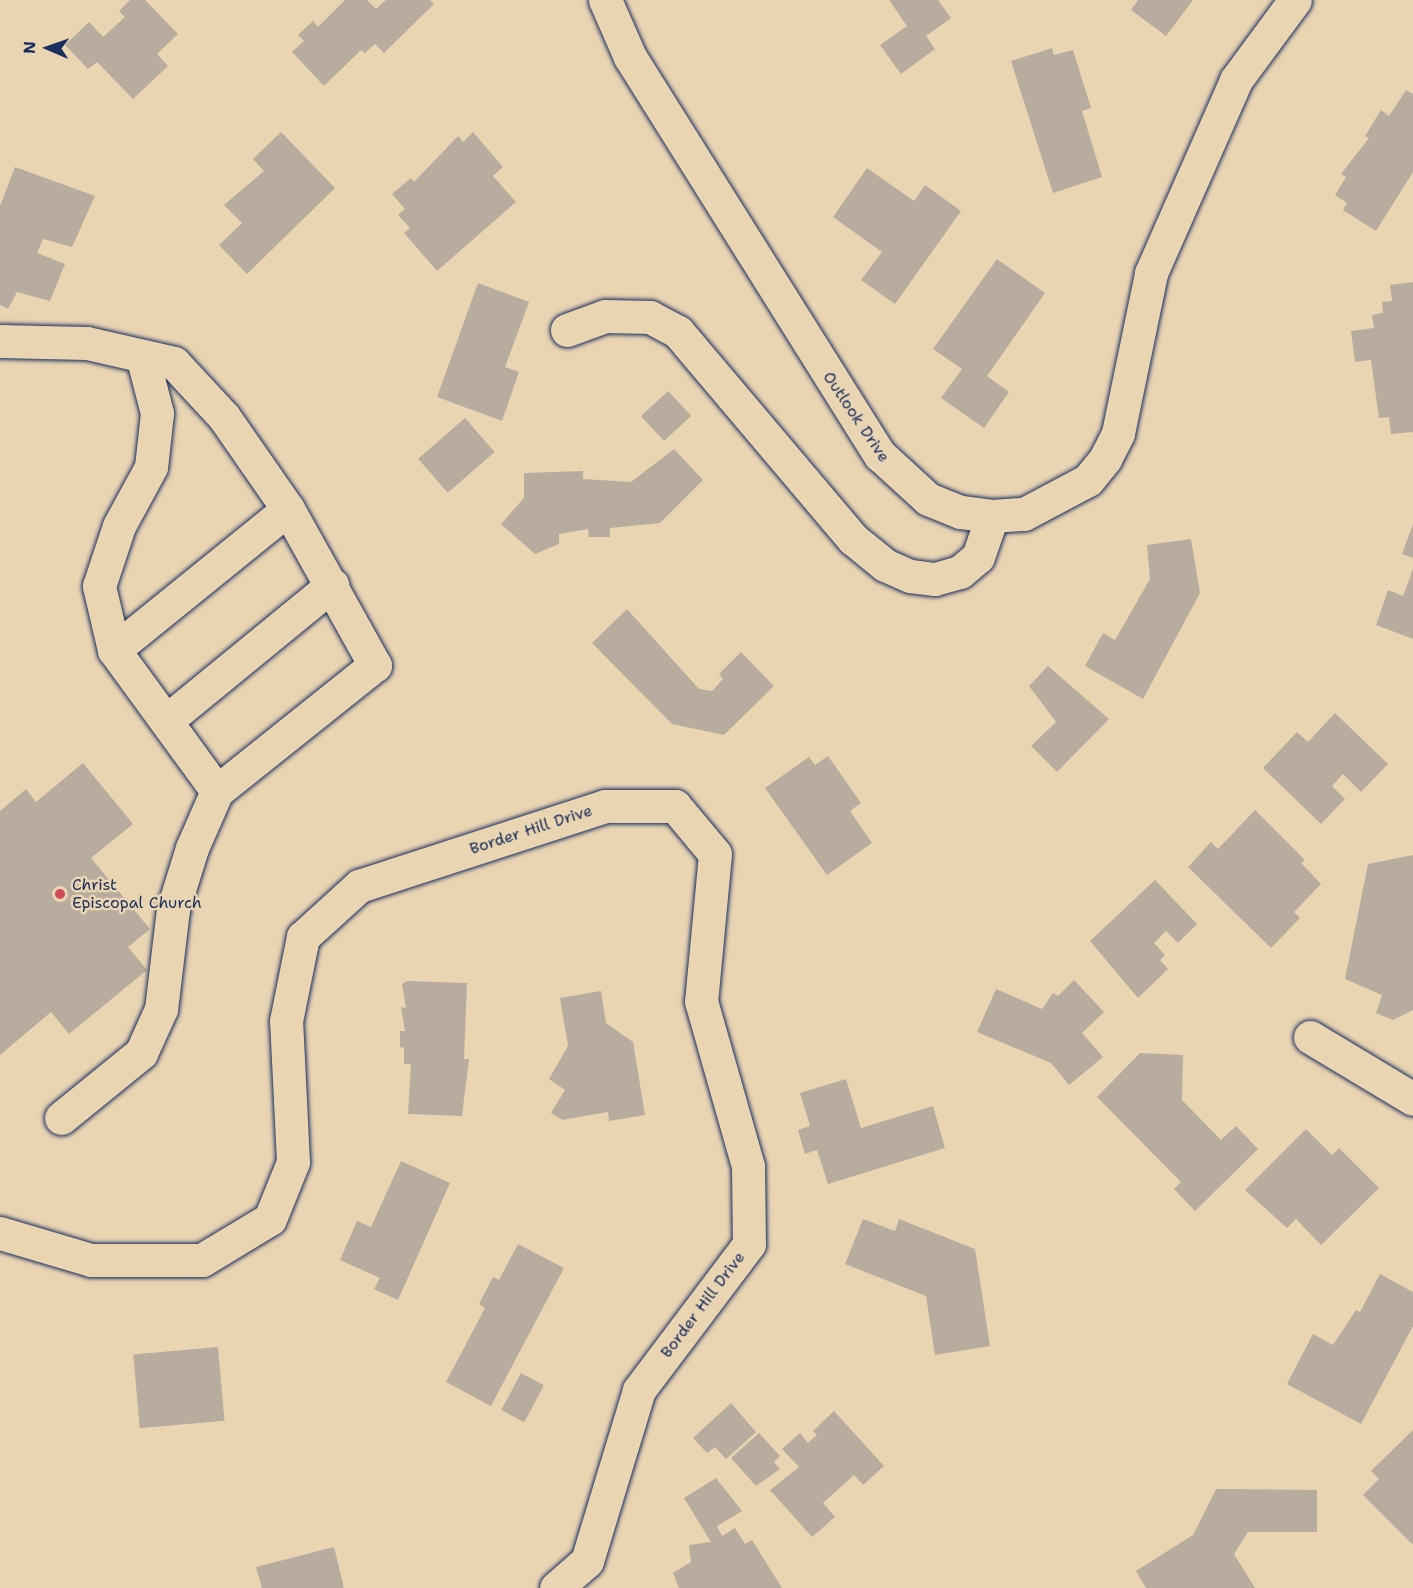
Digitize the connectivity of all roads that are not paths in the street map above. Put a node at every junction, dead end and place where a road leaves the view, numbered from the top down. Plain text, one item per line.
1 (604, 0) edge
2 (1295, 0) edge
3 (567, 330) dead end
4 (0, 340) edge
5 (143, 359) junction
6 (288, 510) junction
7 (992, 516) junction
8 (332, 585) junction
9 (114, 650) junction
10 (166, 721) junction
11 (217, 791) junction
12 (1310, 1037) dead end
13 (1413, 1099) edge
14 (61, 1118) dead end
15 (0, 1233) edge
16 (556, 1588) edge

1 - 7 street, Outlook Drive
2 - 7 street, Outlook Drive
3 - 7 street
4 - 5 street
5 - 6 street
5 - 9 street
6 - 8 street
6 - 9 street
8 - 10 street
8 - 11 street
9 - 10 street
10 - 11 street
11 - 14 street
12 - 13 street
15 - 16 street, Border Hill Drive

